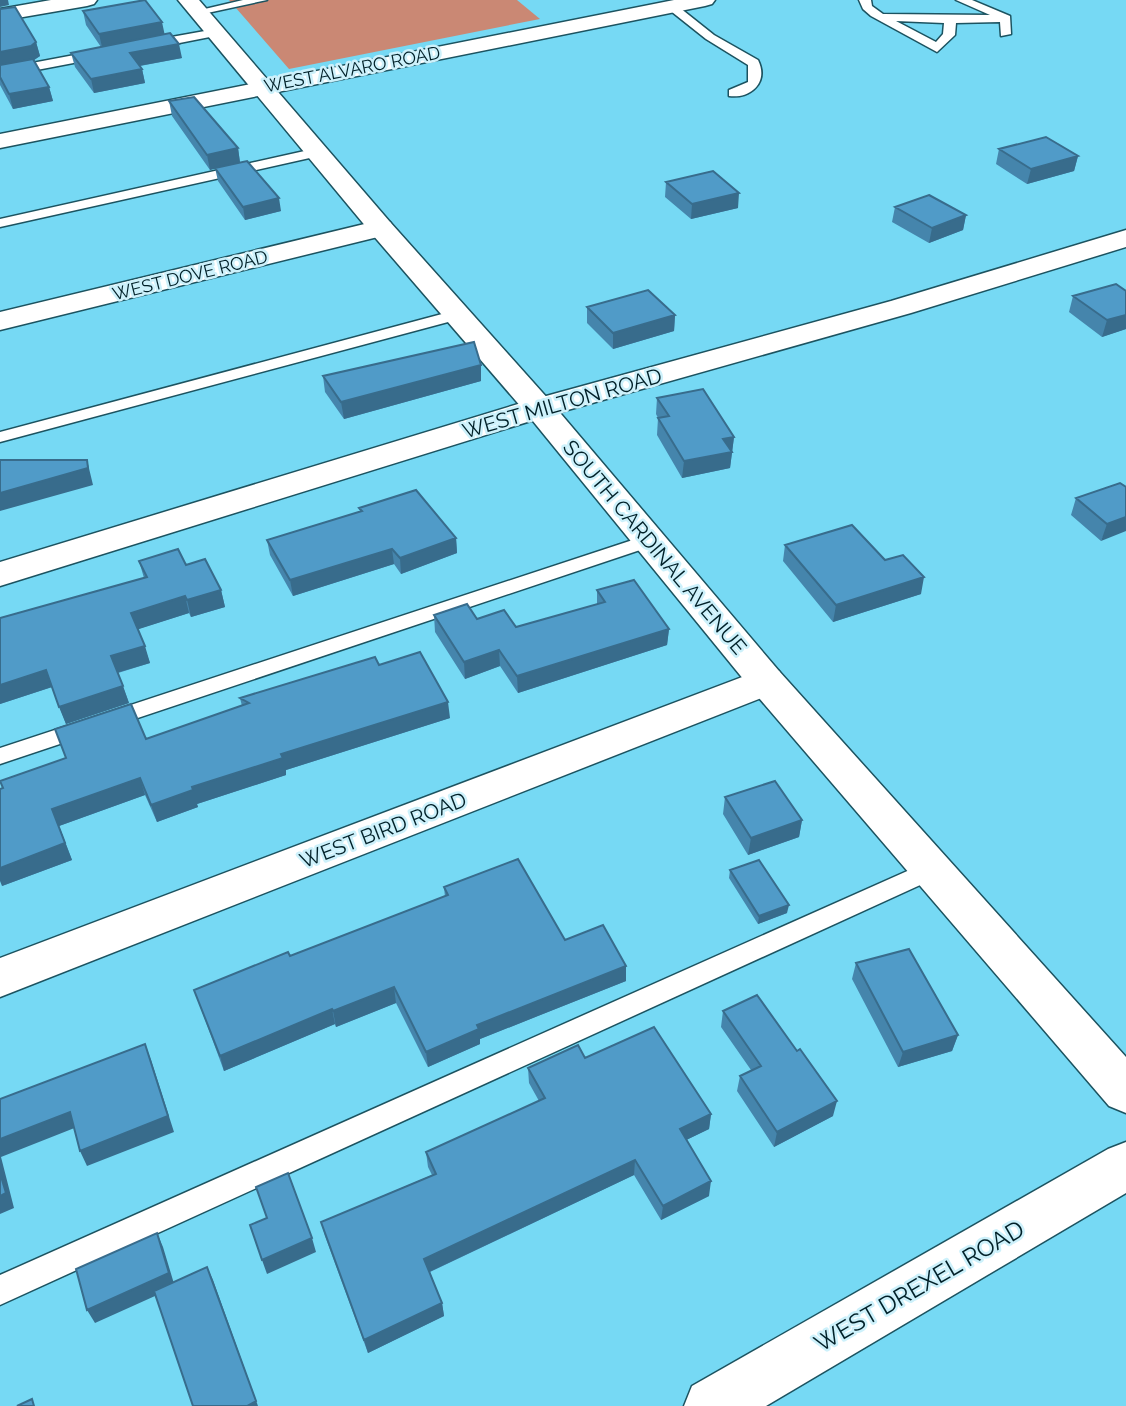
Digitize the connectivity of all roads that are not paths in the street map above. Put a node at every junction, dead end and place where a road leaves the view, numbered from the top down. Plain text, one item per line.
1 (87, 0) edge
2 (261, 0) edge
3 (705, 0) edge
4 (865, 0) edge
5 (962, 0) edge
6 (671, 6) junction
7 (0, 15) edge
8 (201, 15) edge
9 (880, 17) junction
10 (1006, 18) junction
11 (950, 20) junction
12 (1005, 34) dead end
13 (135, 48) edge
14 (108, 53) edge
15 (0, 73) edge
16 (263, 87) junction
17 (733, 93) dead end
18 (0, 141) edge
19 (318, 152) junction
20 (0, 223) edge
21 (381, 228) junction
22 (1126, 238) edge
23 (457, 315) junction
24 (0, 321) edge
25 (539, 408) junction
26 (0, 437) edge
27 (651, 540) junction
28 (0, 574) edge
29 (766, 681) junction
30 (0, 756) edge
31 (932, 869) junction
32 (0, 978) edge
33 (1126, 1091) edge
34 (1126, 1166) edge
35 (0, 1290) edge
36 (712, 1406) edge

1 - 7 street
2 - 8 lane
3 - 6 street, WEST ALVARO ROAD
4 - 9 lane
5 - 10 lane
6 - 16 street, WEST ALVARO ROAD
6 - 17 lane
8 - 13 lane
8 - 16 street, SOUTH CARDINAL AVENUE
9 - 11 lane
9 - 11 lane
10 - 11 lane
10 - 12 lane
14 - 15 lane
16 - 18 street, WEST ALVARO ROAD
16 - 19 street, SOUTH CARDINAL AVENUE
19 - 20 lane
19 - 21 street, SOUTH CARDINAL AVENUE
21 - 23 street, SOUTH CARDINAL AVENUE
21 - 24 street, WEST DOVE ROAD
22 - 25 street, WEST MILTON ROAD
23 - 25 street, SOUTH CARDINAL AVENUE
23 - 26 lane
25 - 27 street, SOUTH CARDINAL AVENUE
25 - 28 street, WEST MILTON ROAD
27 - 29 street, SOUTH CARDINAL AVENUE
27 - 30 lane
29 - 31 street, SOUTH CARDINAL AVENUE
29 - 32 street, WEST BIRD ROAD
31 - 33 street, SOUTH CARDINAL AVENUE
31 - 35 lane
34 - 36 street, WEST DREXEL ROAD

